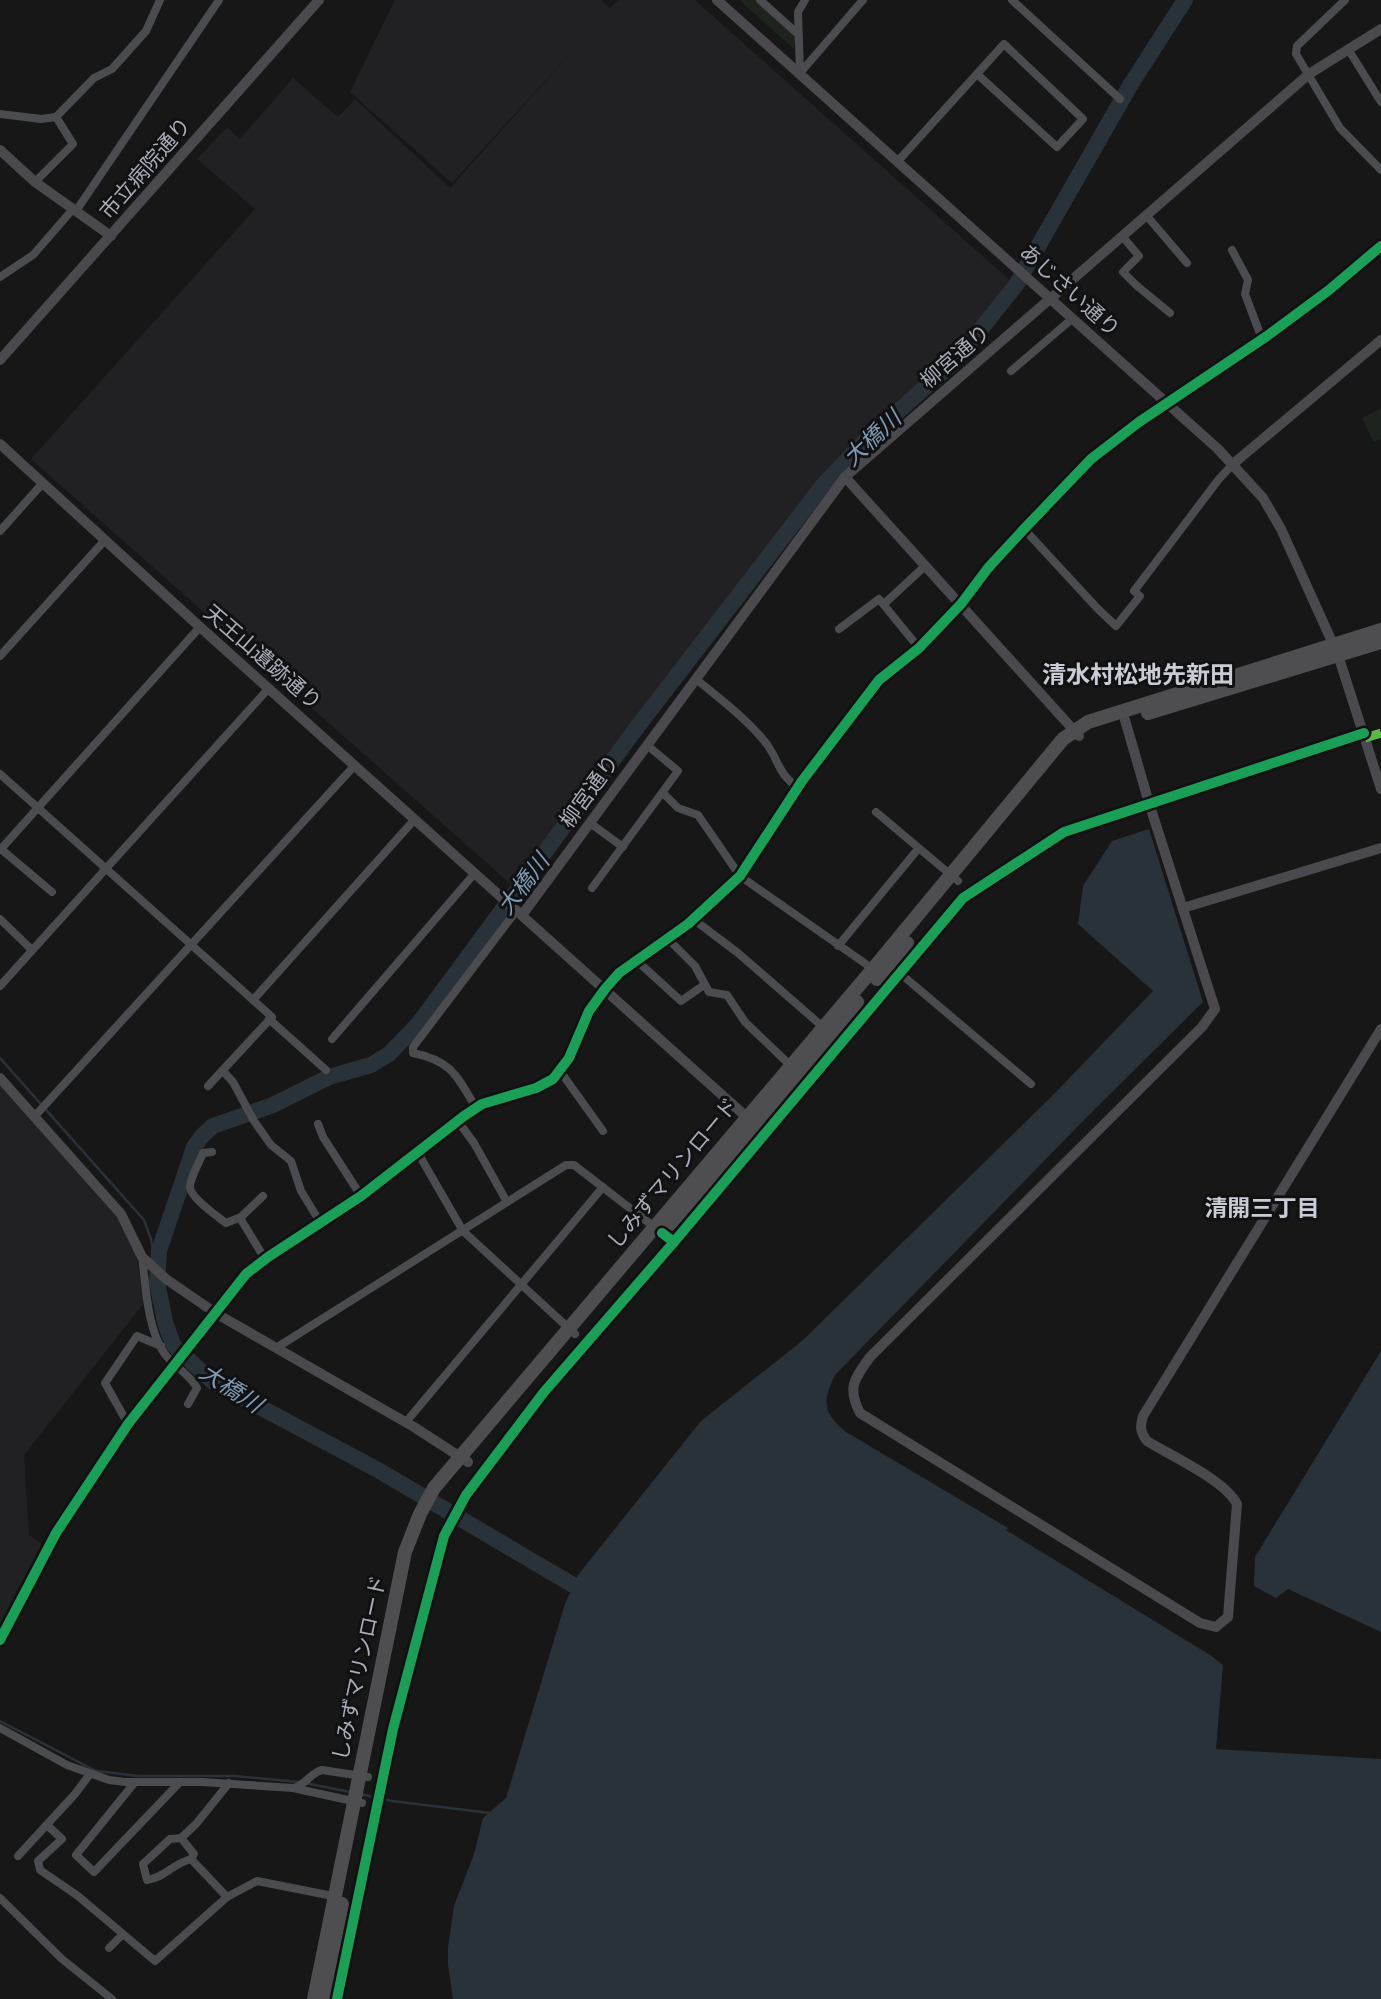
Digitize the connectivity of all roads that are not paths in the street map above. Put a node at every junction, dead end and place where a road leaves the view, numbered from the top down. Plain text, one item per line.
1 (160, 0) edge
2 (219, 0) edge
3 (319, 0) edge
4 (717, 0) edge
5 (760, 0) edge
6 (805, 0) edge
7 (863, 0) edge
8 (1345, 0) edge
9 (1016, 2) edge
10 (1381, 29) edge
11 (798, 34) junction
12 (1348, 49) junction
13 (800, 73) junction
14 (976, 74) junction
15 (1309, 74) junction
16 (1120, 99) dead end
17 (1381, 102) edge
18 (0, 114) edge
19 (56, 117) junction
20 (0, 150) edge
21 (898, 161) junction
22 (1381, 170) edge
23 (35, 182) junction
24 (74, 210) junction
25 (1146, 215) junction
26 (111, 236) junction
27 (1122, 236) junction
28 (1381, 246) edge
29 (1232, 250) dead end
30 (1187, 263) dead end
31 (0, 277) edge
32 (1051, 298) junction
33 (1170, 313) dead end
34 (1073, 318) junction
35 (1262, 339) junction
36 (1381, 340) edge
37 (0, 360) edge
38 (1011, 371) dead end
39 (1167, 404) junction
40 (0, 444) edge
41 (1233, 464) junction
42 (845, 477) junction
43 (42, 484) junction
44 (1024, 529) junction
45 (0, 530) edge
46 (105, 540) junction
47 (925, 566) junction
48 (884, 604) junction
49 (961, 604) junction
50 (200, 627) junction
51 (839, 629) dead end
52 (1381, 630) edge
53 (1381, 642) edge
54 (919, 648) junction
55 (1336, 650) junction
56 (0, 656) edge
57 (696, 679) junction
58 (269, 688) junction
59 (1125, 720) junction
60 (1077, 733) junction
61 (647, 745) junction
62 (355, 765) junction
63 (0, 774) edge
64 (798, 788) junction
65 (1381, 789) edge
66 (663, 793) junction
67 (38, 809) junction
68 (876, 813) dead end
69 (415, 819) junction
70 (590, 823) junction
71 (622, 848) junction
72 (1381, 848) edge
73 (0, 849) edge
74 (918, 849) junction
75 (105, 869) junction
76 (475, 873) junction
77 (740, 876) junction
78 (954, 878) junction
79 (592, 888) dead end
80 (52, 891) dead end
81 (1183, 908) junction
82 (518, 911) junction
83 (0, 919) edge
84 (693, 919) junction
85 (667, 938) junction
86 (190, 944) junction
87 (838, 946) junction
88 (32, 950) junction
89 (636, 960) junction
90 (889, 964) junction
91 (873, 969) junction
92 (704, 985) junction
93 (0, 986) edge
94 (605, 989) junction
95 (253, 1000) junction
96 (269, 1019) junction
97 (823, 1027) junction
98 (1381, 1029) edge
99 (332, 1039) dead end
100 (791, 1066) junction
101 (326, 1070) dead end
102 (223, 1071) junction
103 (560, 1071) junction
104 (0, 1078) edge
105 (1031, 1084) dead end
106 (208, 1086) dead end
107 (476, 1108) junction
108 (34, 1117) junction
109 (457, 1120) junction
110 (751, 1122) junction
111 (318, 1124) dead end
112 (603, 1131) dead end
113 (212, 1152) dead end
114 (418, 1153) junction
115 (603, 1187) junction
116 (263, 1196) dead end
117 (360, 1196) junction
118 (507, 1202) junction
119 (240, 1218) junction
120 (320, 1222) junction
121 (658, 1230) junction
122 (463, 1231) junction
123 (265, 1259) junction
124 (146, 1261) junction
125 (521, 1285) junction
126 (217, 1314) junction
127 (572, 1331) junction
128 (160, 1346) junction
129 (276, 1348) junction
130 (176, 1364) junction
131 (188, 1404) dead end
132 (406, 1422) junction
133 (128, 1424) junction
134 (465, 1459) junction
135 (0, 1640) edge
136 (0, 1728) edge
137 (90, 1774) junction
138 (135, 1782) junction
139 (180, 1782) junction
140 (229, 1783) junction
141 (295, 1788) junction
142 (360, 1790) junction
143 (47, 1825) junction
144 (181, 1838) junction
145 (18, 1856) dead end
146 (191, 1859) junction
147 (69, 1877) dead end
148 (62, 1886) junction
149 (228, 1896) junction
150 (339, 1897) junction
151 (1, 1902) edge
152 (122, 1935) junction
153 (109, 1948) dead end
154 (112, 1999) edge
155 (314, 1999) edge
156 (326, 1999) edge

1 - 19 street
2 - 24 street
3 - 26 street, 市立病院通り
4 - 13 street, あじさい通り
5 - 11 street
6 - 11 street
7 - 13 street
8 - 15 street
9 - 16 street
10 - 12 street, 柳宮通り
11 - 13 street
12 - 15 street, 柳宮通り
12 - 17 street
13 - 21 street, あじさい通り
14 - 14 street
14 - 21 street
15 - 22 street
15 - 25 street, 柳宮通り
18 - 19 street
19 - 23 street
20 - 23 street
21 - 32 street, あじさい通り
23 - 24 street
24 - 26 street
24 - 31 street
25 - 27 street, 柳宮通り
25 - 30 street
26 - 37 street, 市立病院通り
27 - 32 street, 柳宮通り
27 - 33 street
28 - 35 street
29 - 35 street
32 - 34 street, あじさい通り
32 - 42 street, 柳宮通り
34 - 38 street
34 - 39 street, あじさい通り
35 - 39 street
36 - 41 street
39 - 41 street, あじさい通り
39 - 44 street
40 - 43 street, 天王山遺跡通り
41 - 44 street
41 - 55 street, あじさい通り
42 - 47 street
42 - 57 street, 柳宮通り
43 - 45 street
43 - 46 street, 天王山遺跡通り
44 - 49 street
46 - 50 street, 天王山遺跡通り
46 - 56 street
47 - 48 street
47 - 49 street
48 - 51 street
48 - 54 street
49 - 54 street
49 - 60 street
50 - 58 street, 天王山遺跡通り
50 - 67 street
52 - 55 highway, しみずマリンロード
53 - 55 highway, しみずマリンロード
54 - 64 street
55 - 59 highway, しみずマリンロード
55 - 60 highway, しみずマリンロード
55 - 65 street, あじさい通り
57 - 61 street, 柳宮通り
57 - 64 street
58 - 62 street, 天王山遺跡通り
58 - 75 street
59 - 60 highway, しみずマリンロード
59 - 81 street
60 - 78 highway, しみずマリンロード
61 - 66 street
61 - 70 street, 柳宮通り
62 - 69 street, 天王山遺跡通り
62 - 86 street
63 - 67 street
64 - 77 street
66 - 71 street
66 - 77 street
67 - 73 street
67 - 75 street
68 - 74 street
69 - 76 street, 天王山遺跡通り
69 - 95 street
70 - 71 street
70 - 82 street, 柳宮通り
71 - 79 street
72 - 81 street
73 - 80 street
74 - 78 street
74 - 87 street
75 - 86 street
75 - 88 street
76 - 82 street, 天王山遺跡通り
76 - 99 street
77 - 84 street
77 - 87 street
78 - 90 highway, しみずマリンロード
78 - 91 highway, しみずマリンロード
81 - 98 street
82 - 94 street
82 - 107 street
83 - 88 street
84 - 85 street
84 - 97 street
85 - 89 street
85 - 92 street
86 - 95 street
86 - 108 street
87 - 91 street
88 - 93 street
89 - 92 street
89 - 94 street
90 - 105 street
90 - 110 highway, しみずマリンロード
91 - 97 highway, しみずマリンロード
92 - 100 street
94 - 103 street
94 - 110 street
95 - 96 street
96 - 101 street
96 - 102 street
97 - 100 highway, しみずマリンロード
100 - 110 highway, しみずマリンロード
102 - 106 street
102 - 120 street
103 - 107 street
103 - 112 street
104 - 108 street
107 - 109 street
108 - 124 street
109 - 114 street
109 - 118 street
110 - 121 highway, しみずマリンロード
111 - 117 street
113 - 119 street
114 - 117 street
114 - 122 street
115 - 118 street
115 - 121 street
115 - 125 street
116 - 119 street
117 - 120 street
118 - 122 street
119 - 123 street
120 - 123 street
121 - 127 highway, しみずマリンロード
122 - 125 street
122 - 129 street
123 - 126 street
124 - 126 street
124 - 128 street
125 - 127 street
125 - 132 street
126 - 129 street
126 - 130 street
127 - 134 highway, しみずマリンロード
128 - 130 street
128 - 133 street
129 - 132 street
130 - 131 street
130 - 133 street
132 - 134 street
133 - 135 street
134 - 142 highway, しみずマリンロード
136 - 137 street
137 - 138 street
137 - 143 street
138 - 139 street
138 - 139 street
139 - 140 street
140 - 141 street
140 - 144 street
141 - 142 street
141 - 142 street
142 - 150 highway, しみずマリンロード
143 - 145 street
143 - 148 street
144 - 146 street
144 - 146 street
146 - 149 street
147 - 148 street
148 - 152 street
149 - 150 street
149 - 152 street
150 - 155 highway, しみずマリンロード
150 - 156 highway, しみずマリンロード
151 - 154 street
152 - 153 street

